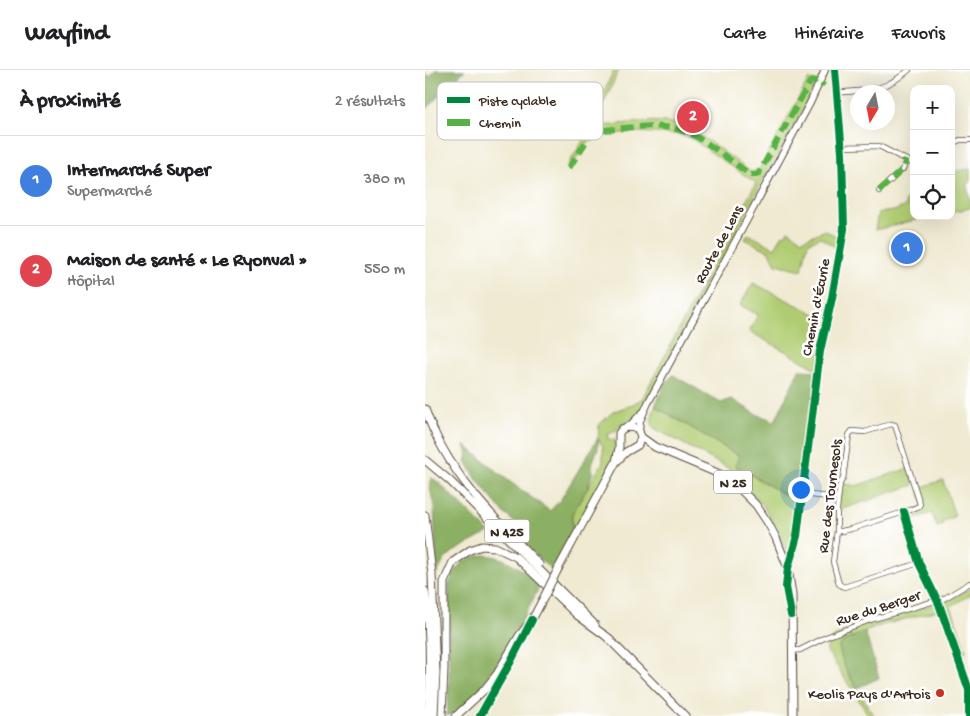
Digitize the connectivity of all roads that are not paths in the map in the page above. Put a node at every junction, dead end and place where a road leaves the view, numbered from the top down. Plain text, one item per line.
1 (825, 70) edge
2 (830, 70) edge
3 (835, 70) edge
4 (909, 70) edge
5 (837, 92) junction
6 (810, 103) junction
7 (970, 140) edge
8 (955, 142) edge
9 (841, 147) junction
10 (906, 160) junction
11 (910, 162) edge
12 (879, 191) dead end
13 (425, 409) edge
14 (644, 410) junction
15 (629, 426) junction
16 (640, 434) junction
17 (619, 444) junction
18 (631, 449) junction
19 (425, 460) edge
20 (616, 462) junction
21 (802, 494) junction
22 (838, 498) junction
23 (904, 512) junction
24 (425, 515) edge
25 (837, 531) junction
26 (793, 552) junction
27 (783, 555) junction
28 (919, 562) junction
29 (788, 568) junction
30 (970, 583) edge
31 (425, 591) edge
32 (937, 601) junction
33 (531, 620) junction
34 (610, 640) junction
35 (792, 651) junction
36 (970, 690) edge
37 (427, 716) edge
38 (434, 716) edge
39 (442, 716) edge
40 (456, 716) edge
41 (481, 716) edge
42 (685, 716) edge
43 (793, 716) edge
44 (969, 716) edge

1 - 6 main road, Route de Lens
2 - 6 main road
3 - 5 street, Chemin d'Écurie
4 - 5 street
5 - 9 street, Chemin d'Écurie
6 - 14 main road, Route de Lens
7 - 8 street
9 - 10 street
9 - 21 street, Chemin d'Écurie
10 - 11 street
10 - 12 street
13 - 34 main road, N 425
14 - 15 main road
14 - 16 main road, Route de Lens
15 - 16 main road
15 - 17 main road
16 - 18 main road
16 - 27 main road, N 25
17 - 18 main road
17 - 20 main road
18 - 20 main road
19 - 34 main road, N 425
20 - 33 main road, bridge
21 - 22 street
21 - 26 street, Chemin d'Écurie
22 - 23 street, Rue des Tournesols
22 - 25 street, Rue des Tournesols
23 - 25 street
23 - 28 street
24 - 38 main road
25 - 28 street, Rue des Tournesols
26 - 27 street
26 - 29 street, Chemin d'Écurie
27 - 29 main road, N 25
28 - 32 street
29 - 35 main road, N 25
30 - 32 street, Rue du Berger
31 - 37 main road
32 - 35 street, Rue du Berger
32 - 36 street
33 - 40 main road
33 - 41 street
34 - 39 main road
34 - 42 main road, N 425
35 - 43 main road, N 25
36 - 44 street

